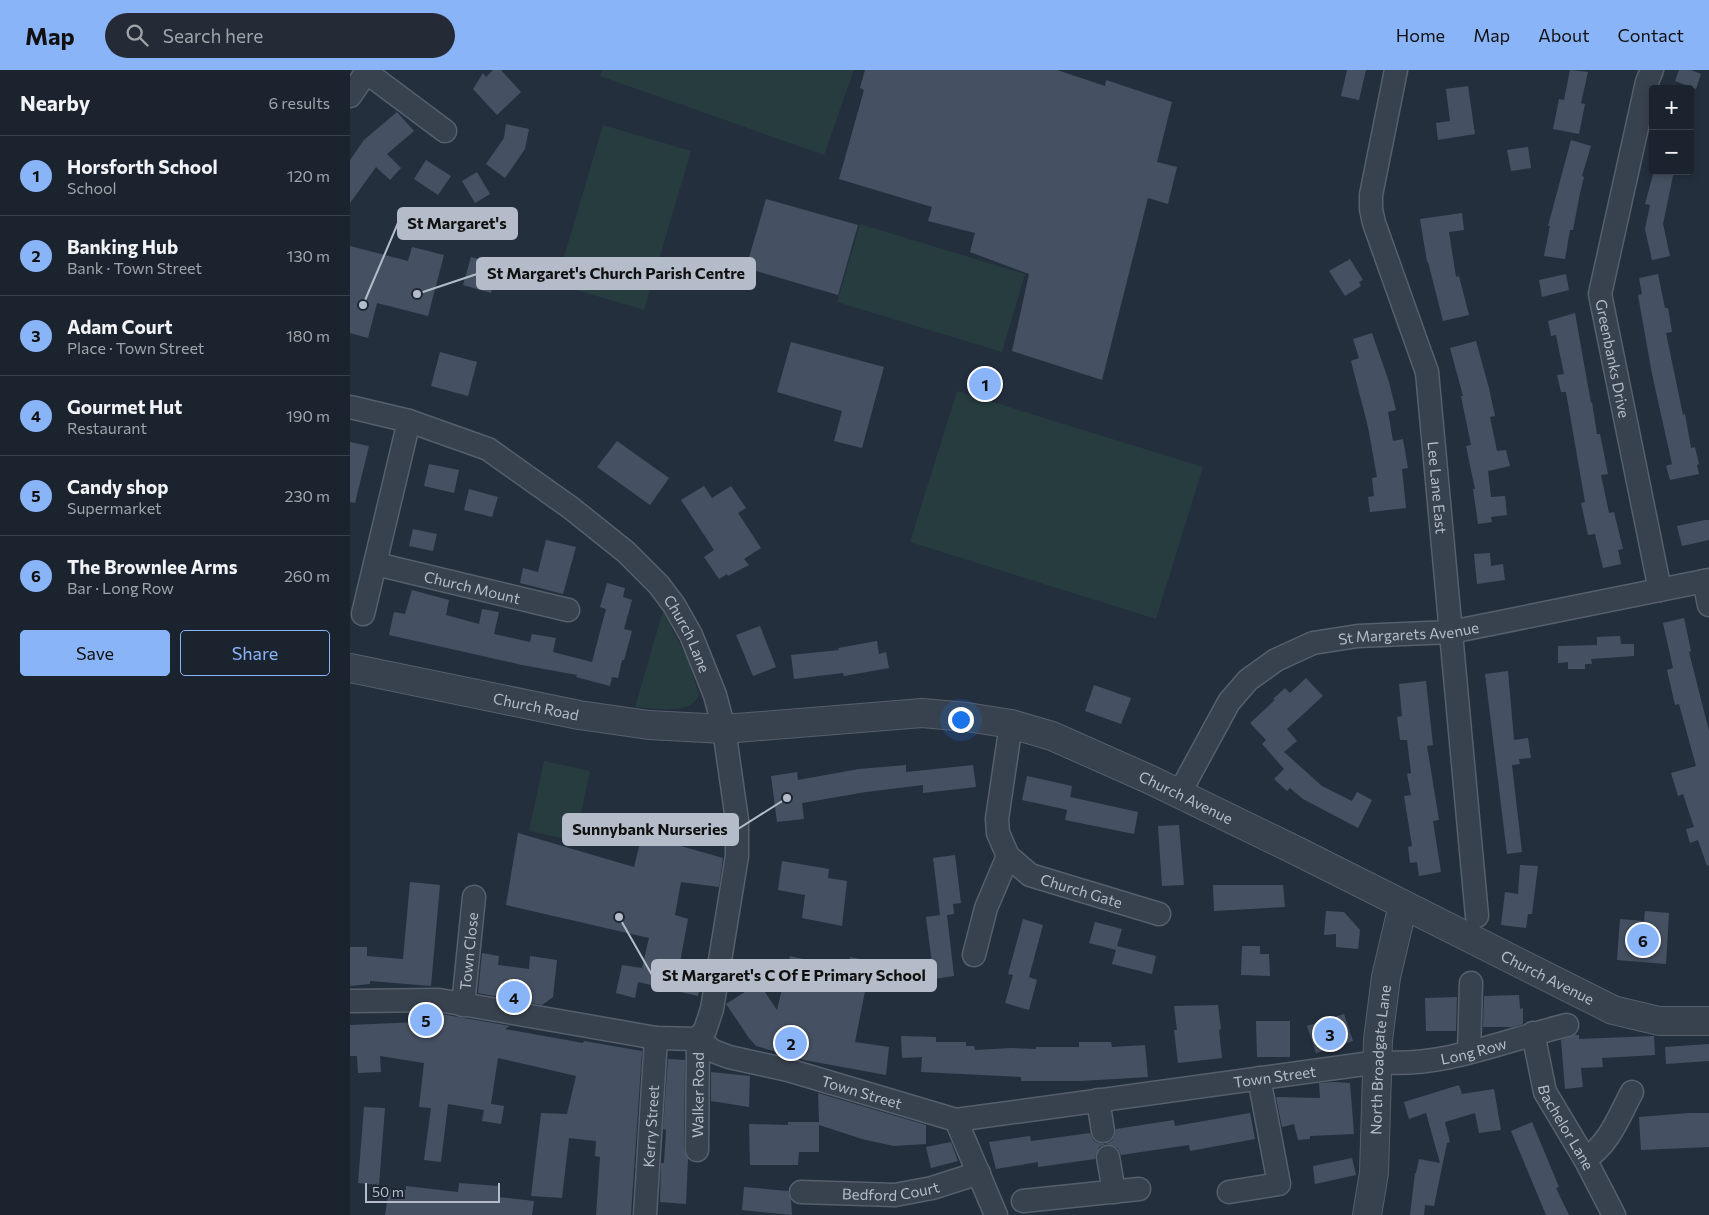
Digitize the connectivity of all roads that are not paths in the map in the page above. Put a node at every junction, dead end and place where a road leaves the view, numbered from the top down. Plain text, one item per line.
1 (1396, 70) edge
2 (1652, 70) edge
3 (367, 71) edge
4 (350, 96) edge
5 (445, 131) dead end
6 (350, 407) edge
7 (409, 421) junction
8 (376, 564) junction
9 (1706, 581) edge
10 (1660, 590) junction
11 (1709, 605) edge
12 (568, 610) dead end
13 (363, 614) dead end
14 (1451, 632) junction
15 (350, 668) edge
16 (1012, 724) junction
17 (724, 730) junction
18 (1179, 794) junction
19 (1008, 856) junction
20 (474, 897) dead end
21 (1403, 905) junction
22 (1159, 914) dead end
23 (1477, 916) dead end
24 (974, 955) dead end
25 (1471, 983) dead end
26 (350, 1001) edge
27 (463, 1005) junction
28 (1709, 1021) edge
29 (1567, 1025) dead end
30 (1533, 1034) junction
31 (656, 1038) junction
32 (698, 1039) junction
33 (1469, 1052) junction
34 (1379, 1062) junction
35 (1259, 1078) junction
36 (1632, 1092) dead end
37 (1098, 1100) junction
38 (956, 1120) junction
39 (1103, 1131) dead end
40 (697, 1150) dead end
41 (1108, 1157) dead end
42 (1585, 1159) junction
43 (979, 1173) junction
44 (1139, 1189) dead end
45 (801, 1192) dead end
46 (1114, 1192) junction
47 (1229, 1192) dead end
48 (1023, 1201) dead end
49 (645, 1215) edge
50 (996, 1215) edge
51 (1366, 1215) edge
52 (1614, 1215) edge

1 - 14 street, Lee Lane East
2 - 10 street, Greenbanks Drive
3 - 4 street
3 - 5 street
6 - 7 street, Church Lane
7 - 8 street
7 - 17 street, Church Lane
8 - 12 street, Church Mount
8 - 13 street
9 - 10 street, St Margarets Avenue
9 - 11 street
10 - 14 street, St Margarets Avenue
14 - 18 street, St Margarets Avenue
14 - 23 street, Lee Lane East
15 - 17 street, Church Road
16 - 17 street, Church Avenue
16 - 18 street, Church Avenue
16 - 19 street, Church Gate
17 - 32 street, Church Lane
18 - 21 street, Church Avenue
19 - 22 street, Church Gate
19 - 24 street
20 - 27 street, Town Close
21 - 28 street, Church Avenue
21 - 34 street, North Broadgate Lane
25 - 33 street
26 - 27 street
27 - 31 street
29 - 30 street, Long Row
30 - 33 street, Long Row
30 - 42 street, Bachelor Lane
31 - 32 street
31 - 49 street, Kerry Street
32 - 38 street, Town Street
32 - 40 street, Walker Road
33 - 34 street, Long Row
34 - 35 street, Town Street
34 - 51 street, North Broadgate Lane
35 - 37 street, Town Street
35 - 47 street
36 - 42 street
37 - 38 street, Town Street
37 - 39 street
38 - 43 street
41 - 46 street
42 - 52 street, Bachelor Lane
43 - 45 street, Bedford Court
43 - 50 street
44 - 46 street
46 - 48 street

